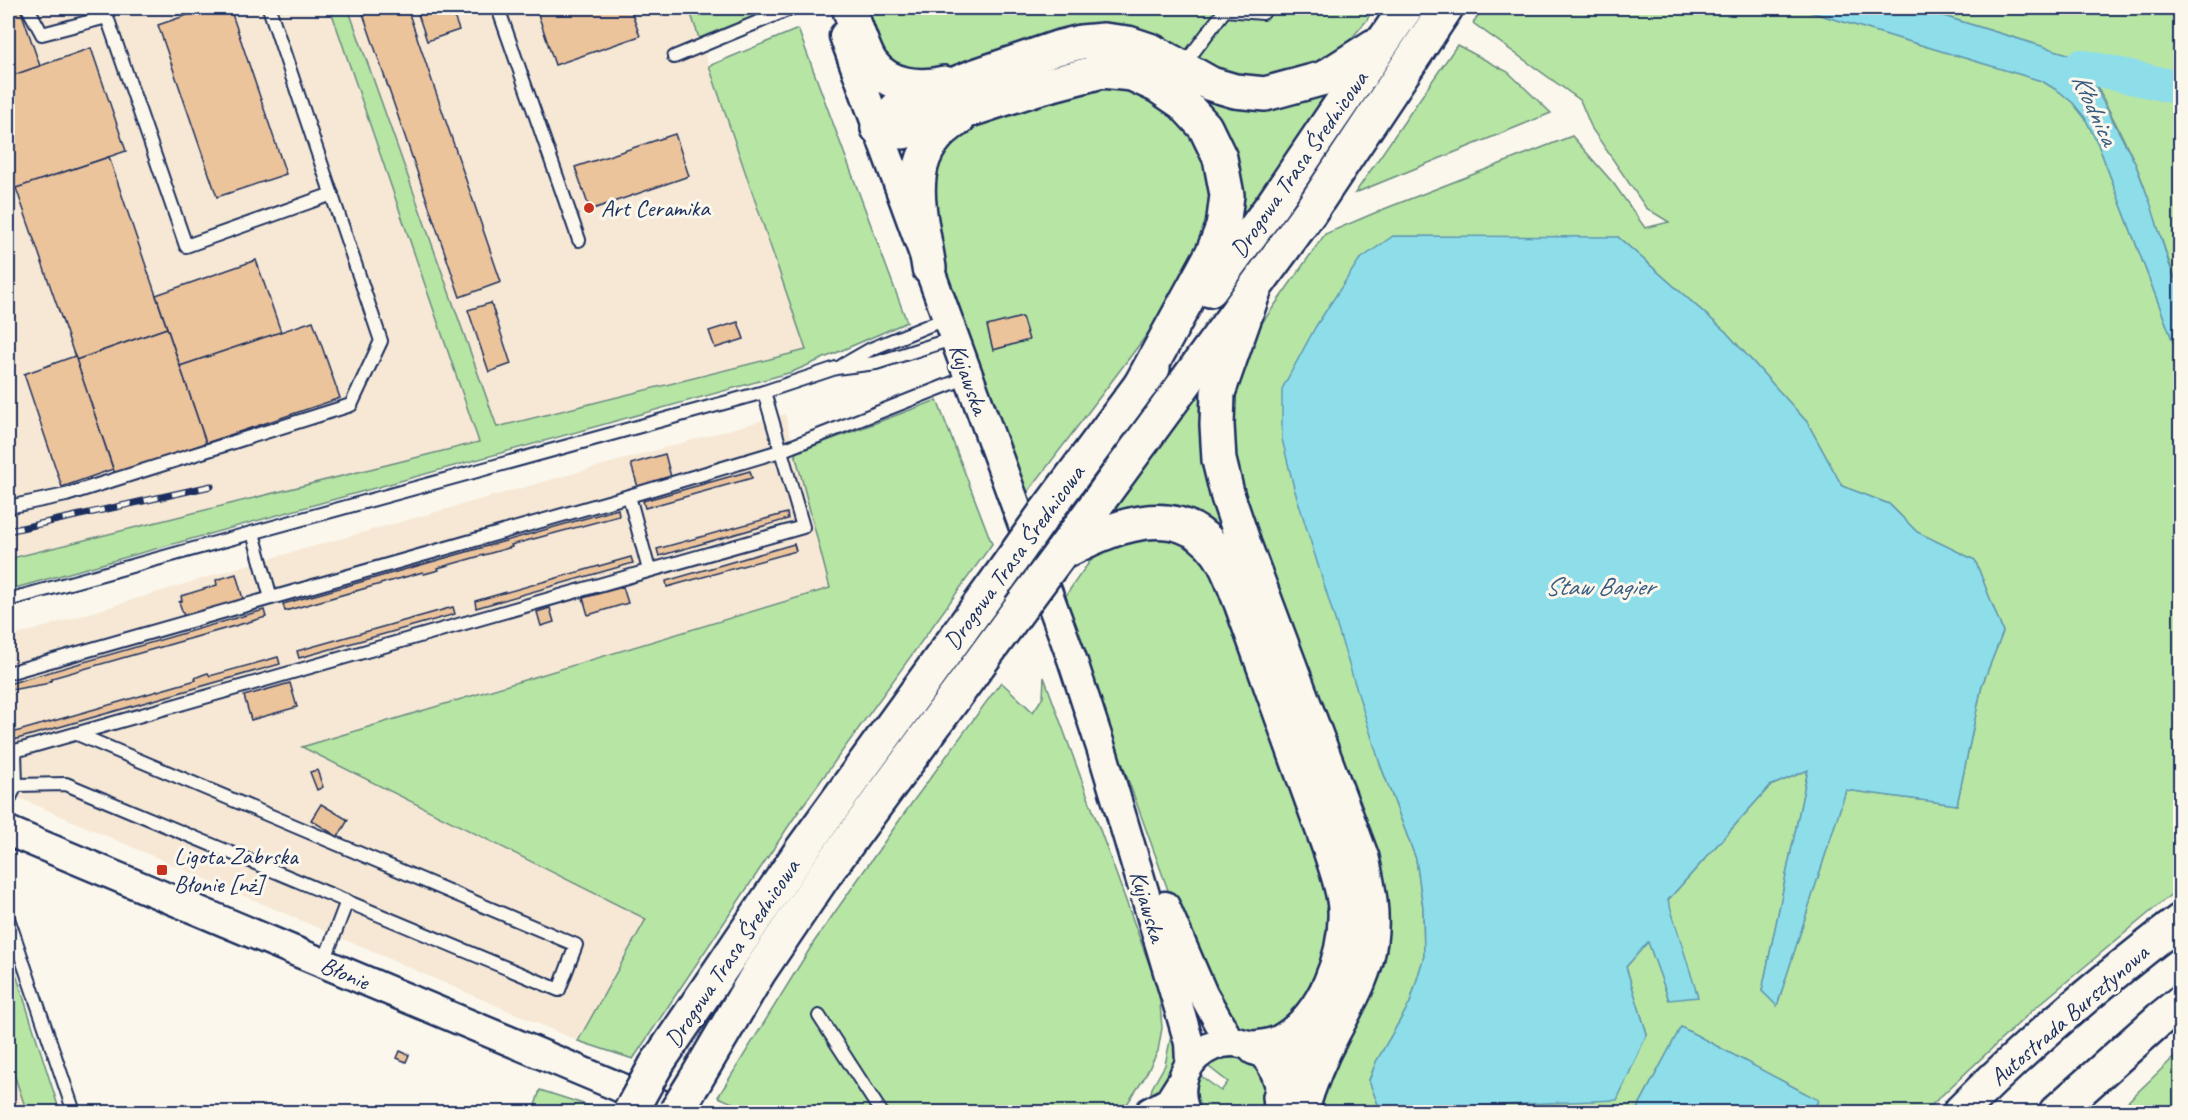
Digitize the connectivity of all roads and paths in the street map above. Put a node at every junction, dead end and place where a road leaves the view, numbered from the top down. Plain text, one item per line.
1 (28, 8) edge
2 (269, 8) edge
3 (498, 8) edge
4 (792, 8) edge
5 (834, 8) edge
6 (849, 8) edge
7 (1406, 8) edge
8 (1446, 8) edge
9 (1225, 9) edge
10 (1263, 13) dead end
11 (1385, 39) junction
12 (674, 57) dead end
13 (1182, 67) junction
14 (979, 90) junction
15 (878, 128) junction
16 (332, 195) junction
17 (579, 240) dead end
18 (929, 268) junction
19 (1255, 288) junction
20 (951, 328) junction
21 (836, 368) junction
22 (968, 377) junction
23 (1141, 384) junction
24 (764, 392) junction
25 (780, 451) junction
26 (629, 496) junction
27 (8, 507) edge
28 (253, 533) junction
29 (1060, 554) junction
30 (649, 570) junction
31 (272, 598) junction
32 (8, 600) edge
33 (8, 672) edge
34 (77, 734) junction
35 (1102, 751) junction
36 (11, 752) edge
37 (16, 785) junction
38 (8, 802) edge
39 (9, 835) edge
40 (347, 902) junction
41 (8, 918) edge
42 (2181, 921) edge
43 (323, 964) junction
44 (2181, 1003) edge
45 (819, 1016) dead end
46 (1242, 1045) junction
47 (1185, 1072) junction
48 (1285, 1107) edge
49 (74, 1113) edge
50 (630, 1113) edge
51 (678, 1113) edge
52 (881, 1113) edge
53 (1150, 1113) edge
54 (1185, 1113) edge
55 (1960, 1113) edge
56 (2056, 1113) edge

1 - 16 lane
2 - 16 lane
3 - 17 lane
4 - 12 lane
5 - 15 street, Kujawska
6 - 14 main road
7 - 11 main road, Drogowa Trasa Średnicowa
8 - 19 main road, Drogowa Trasa Średnicowa
9 - 10 lane
9 - 13 lane
11 - 13 main road
11 - 23 main road, Drogowa Trasa Średnicowa
13 - 14 main road
14 - 15 main road
14 - 18 main road
14 - 23 main road
15 - 18 street, Kujawska
16 - 27 lane
18 - 20 street, Kujawska
19 - 29 main road, Drogowa Trasa Średnicowa
19 - 48 main road
20 - 21 lane
20 - 21 lane
20 - 22 street, Kujawska
21 - 24 lane
22 - 25 lane
22 - 35 street, Kujawska
23 - 50 main road, Drogowa Trasa Średnicowa, bridge
24 - 25 lane
24 - 28 lane
25 - 26 lane
25 - 30 lane
26 - 30 lane
26 - 31 lane
28 - 31 lane
28 - 32 lane
29 - 46 main road
29 - 51 main road, Drogowa Trasa Średnicowa, bridge
30 - 34 lane
31 - 33 lane
34 - 36 lane
34 - 40 lane
35 - 46 street, Kujawska
35 - 47 street, Kujawska
36 - 37 lane
37 - 38 lane
37 - 40 lane
39 - 43 street, Błonie
40 - 43 lane
41 - 49 lane
42 - 55 main road, Autostrada Bursztynowa
43 - 51 street, Błonie
44 - 56 main road
45 - 52 lane
46 - 47 street
46 - 48 street, Kujawska
47 - 53 street
47 - 54 street, Kujawska

